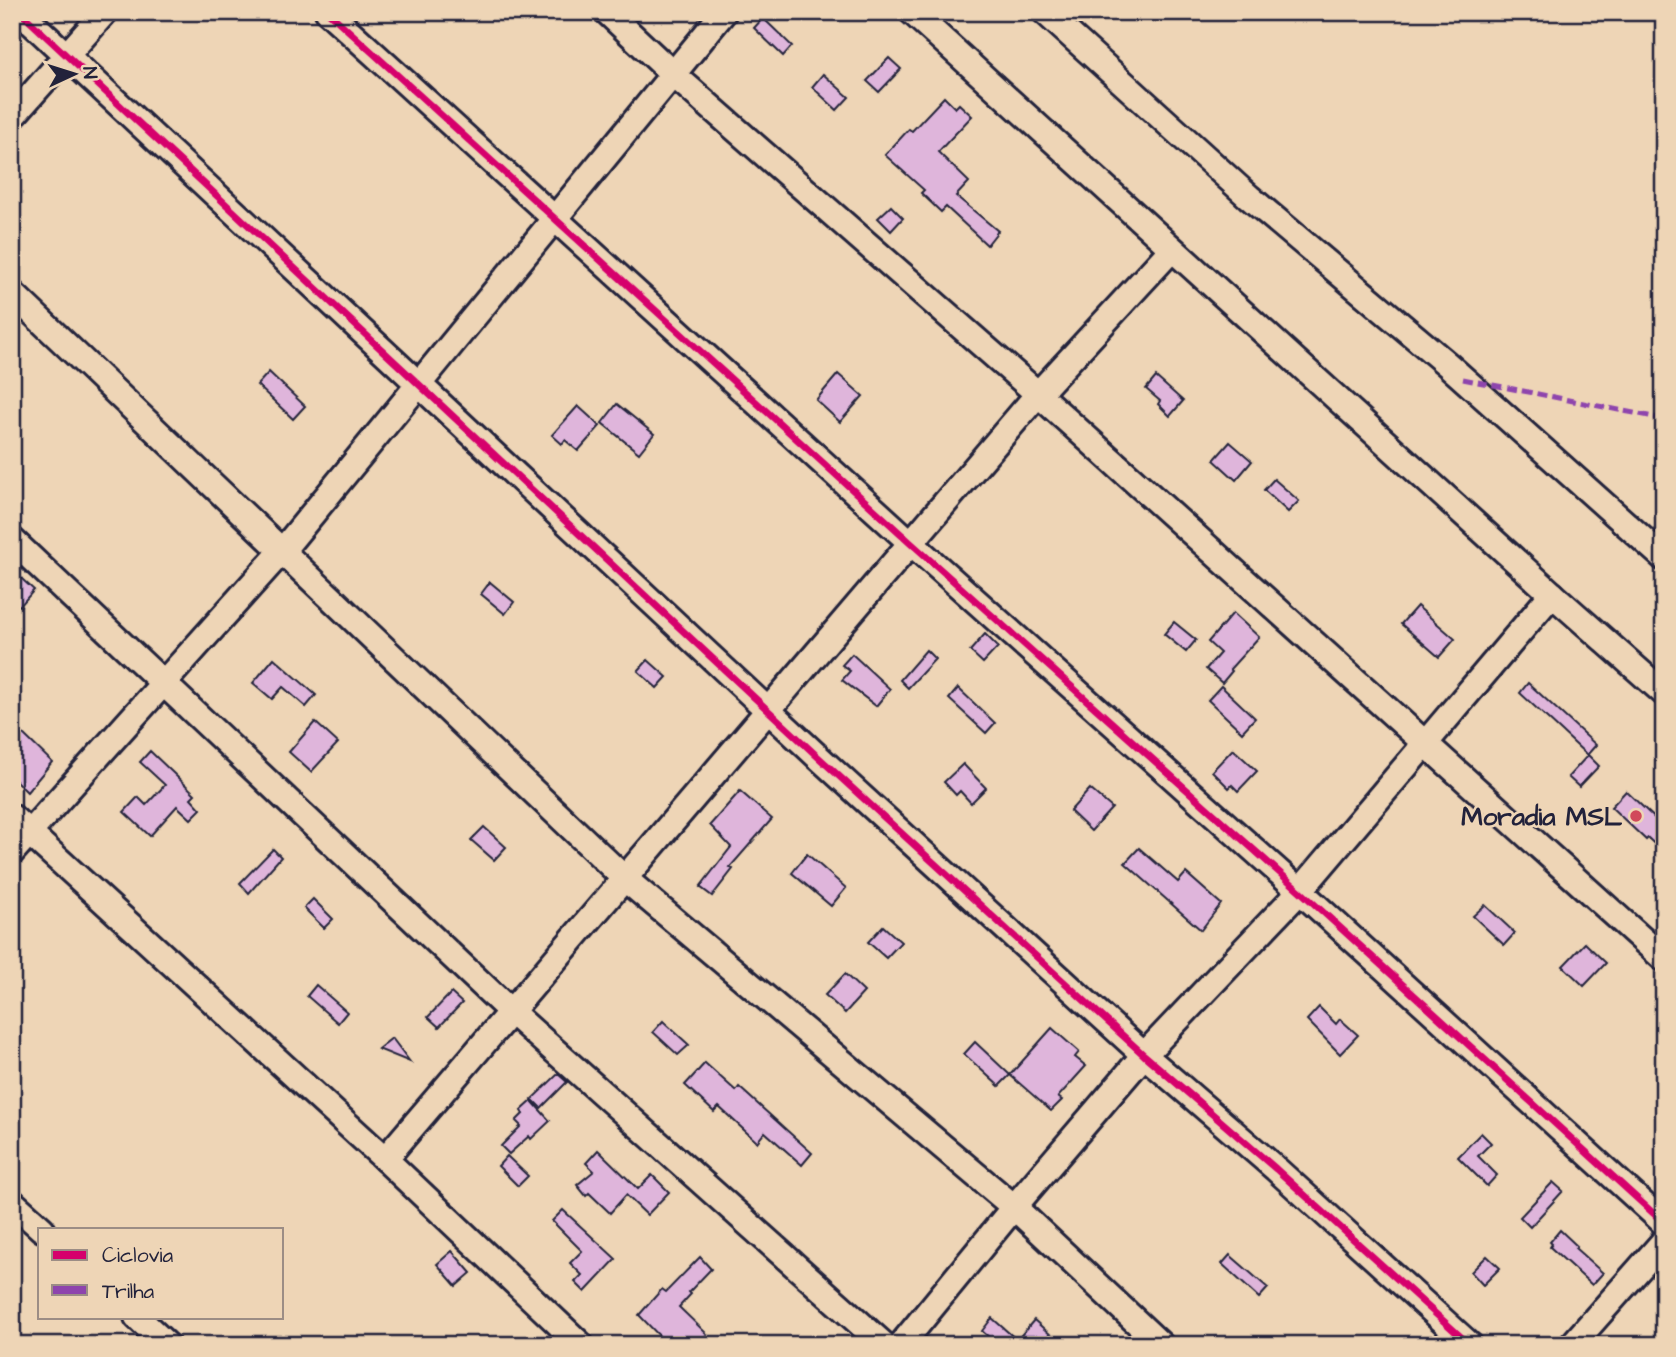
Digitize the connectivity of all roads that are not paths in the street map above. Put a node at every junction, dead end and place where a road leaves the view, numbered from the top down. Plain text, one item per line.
1 (20, 12) edge
2 (105, 12) edge
3 (328, 12) edge
4 (607, 12) edge
5 (724, 12) edge
6 (912, 12) edge
7 (1045, 12) edge
8 (68, 57) junction
9 (674, 75) junction
10 (12, 117) edge
11 (554, 218) junction
12 (1172, 249) junction
13 (12, 293) edge
14 (418, 383) junction
15 (1038, 394) junction
16 (12, 540) edge
17 (911, 543) junction
18 (282, 551) junction
19 (1664, 558) edge
20 (1552, 594) junction
21 (164, 683) junction
22 (1664, 693) edge
23 (769, 709) junction
24 (1423, 744) junction
25 (21, 825) edge
26 (12, 852) edge
27 (624, 878) junction
28 (1300, 891) junction
29 (1664, 959) edge
30 (509, 1010) junction
31 (1144, 1055) junction
32 (385, 1159) junction
33 (12, 1202) edge
34 (1014, 1207) junction
35 (1664, 1223) edge
36 (41, 1228) edge
37 (1664, 1241) edge
38 (138, 1318) edge
39 (167, 1345) edge
40 (581, 1345) edge
41 (884, 1345) edge
42 (901, 1345) edge
43 (1161, 1345) edge
44 (1470, 1345) edge
45 (1572, 1345) edge

1 - 8 street
2 - 8 street
3 - 11 street
4 - 9 street
5 - 9 street
6 - 12 street
7 - 19 street
8 - 10 street
8 - 14 street
9 - 11 street
9 - 15 street
11 - 14 street
11 - 17 street
12 - 15 street
12 - 20 street
13 - 18 street
14 - 18 street
14 - 23 street
15 - 17 street
15 - 24 street
16 - 21 street
17 - 23 street
17 - 28 street
18 - 21 street
18 - 27 street
20 - 22 street
20 - 24 street
21 - 25 street
21 - 30 street
23 - 27 street
23 - 31 street
24 - 28 street
24 - 29 street
25 - 26 street
25 - 32 street
27 - 30 street
27 - 34 street
28 - 31 street
28 - 35 street
30 - 32 street
30 - 41 street
31 - 34 street
31 - 44 street
32 - 40 street
33 - 36 street
34 - 42 street
34 - 43 street
37 - 45 street
38 - 39 street

